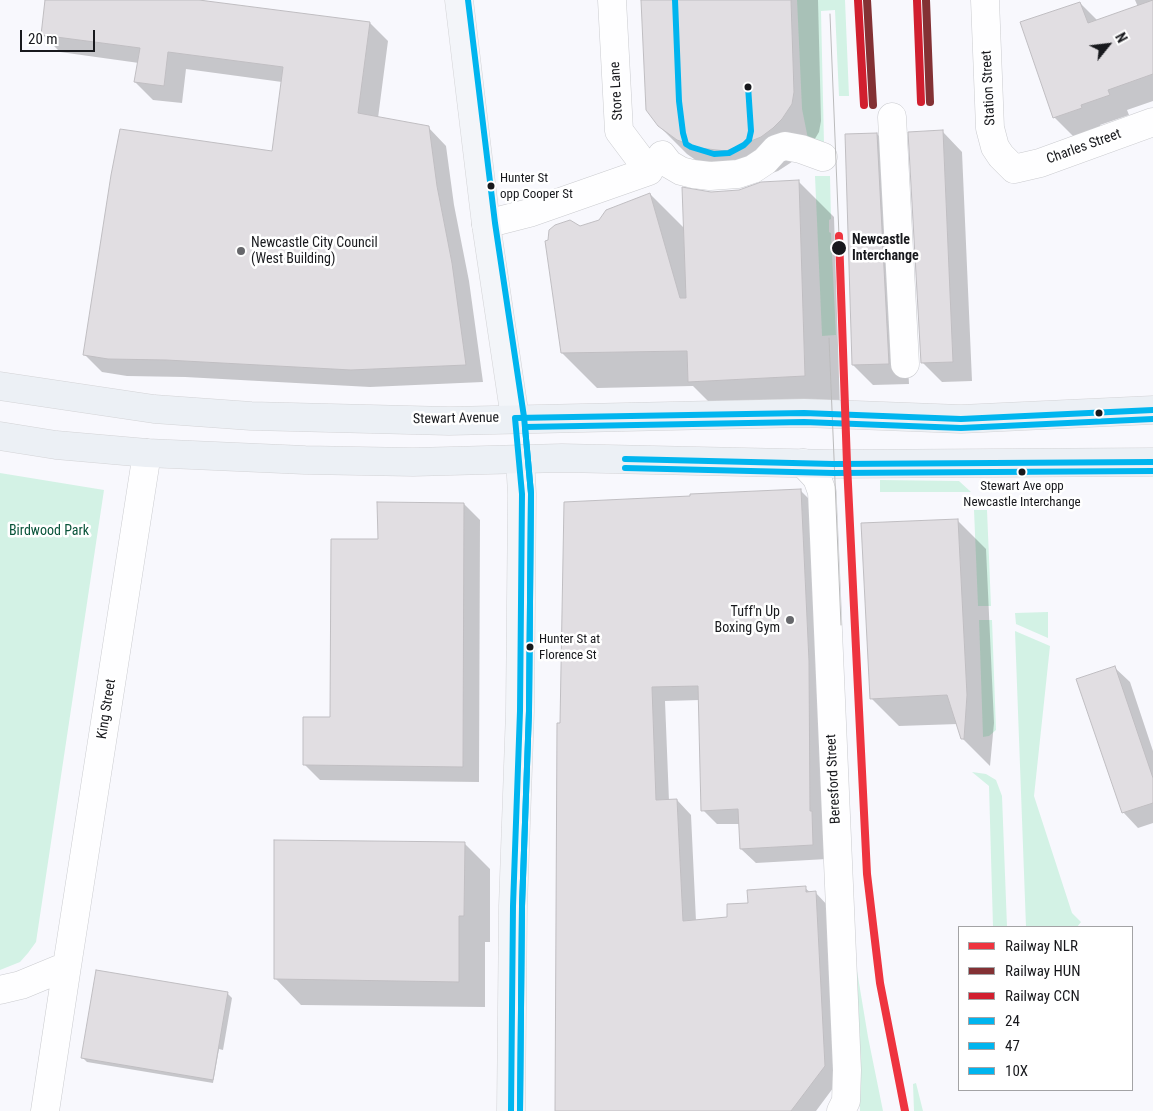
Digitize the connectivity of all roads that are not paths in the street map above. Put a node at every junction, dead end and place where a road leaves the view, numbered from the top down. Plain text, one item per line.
1 (459, 0) edge
2 (612, 0) edge
3 (985, 0) edge
4 (892, 117) dead end
5 (1153, 122) edge
6 (823, 158) dead end
7 (656, 163) junction
8 (1014, 169) joint
9 (486, 224) junction
10 (905, 364) dead end
11 (0, 386) edge
12 (1153, 410) edge
13 (515, 418) junction
14 (0, 436) edge
15 (146, 452) junction
16 (520, 459) junction
17 (1153, 462) edge
18 (803, 463) junction
19 (67, 966) junction
20 (0, 990) edge
21 (844, 1106) edge
22 (45, 1111) edge
23 (511, 1111) edge

1 - 9 main road
2 - 7 street, Store Lane
3 - 8 street, Station Street
4 - 10 street
5 - 8 street, Charles Street
6 - 7 street, Store Lane
7 - 9 street
9 - 13 main road
11 - 13 highway, Stewart Avenue
12 - 13 highway, Stewart Avenue
13 - 16 highway
14 - 15 highway
15 - 16 highway
15 - 19 street, King Street
16 - 18 highway
16 - 23 main road
17 - 18 highway
18 - 21 street, Beresford Street
19 - 20 street
19 - 22 street, King Street

